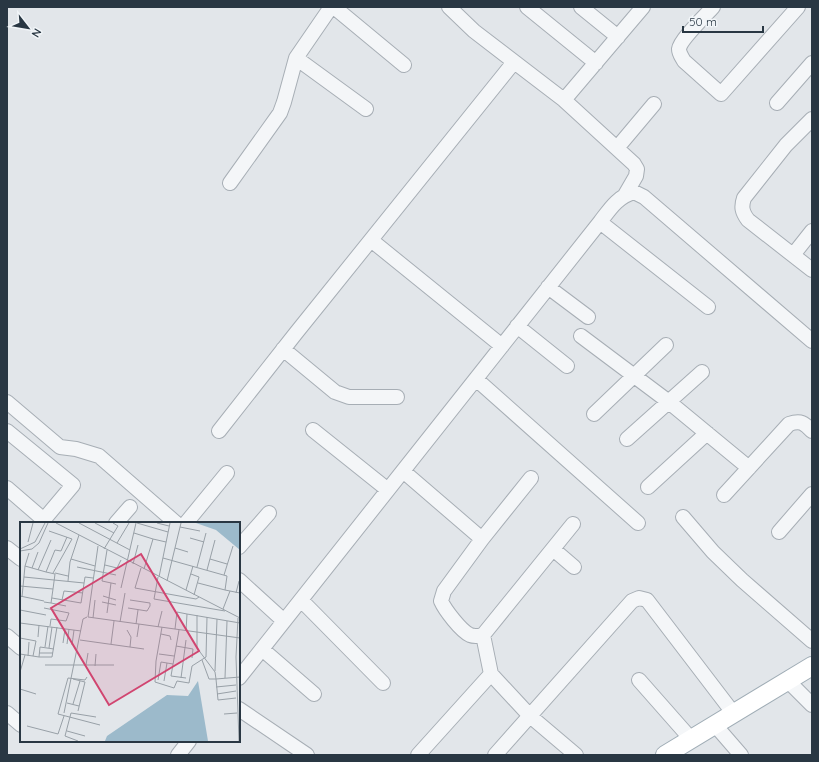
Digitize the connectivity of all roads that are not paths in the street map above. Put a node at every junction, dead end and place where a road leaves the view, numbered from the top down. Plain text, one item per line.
1 (332, 7) edge
2 (450, 7) edge
3 (527, 7) edge
4 (581, 7) edge
5 (712, 7) edge
6 (798, 7) edge
7 (636, 9) edge
8 (618, 37) junction
9 (296, 58) junction
10 (514, 62) junction
11 (596, 63) junction
12 (812, 63) edge
13 (404, 65) dead end
14 (564, 100) junction
15 (777, 102) dead end
16 (654, 104) dead end
17 (366, 109) dead end
18 (812, 119) edge
19 (617, 148) junction
20 (230, 184) dead end
21 (625, 195) junction
22 (600, 222) junction
23 (812, 231) edge
24 (371, 240) junction
25 (793, 255) junction
26 (812, 270) edge
27 (548, 287) junction
28 (708, 307) dead end
29 (588, 317) dead end
30 (518, 326) junction
31 (581, 336) dead end
32 (812, 341) edge
33 (502, 346) junction
34 (666, 346) dead end
35 (283, 349) junction
36 (567, 366) dead end
37 (702, 372) dead end
38 (634, 375) junction
39 (476, 379) junction
40 (397, 397) dead end
41 (7, 402) edge
42 (669, 402) junction
43 (594, 414) dead end
44 (313, 430) dead end
45 (7, 431) edge
46 (218, 431) dead end
47 (812, 431) edge
48 (707, 433) junction
49 (627, 439) dead end
50 (749, 468) junction
51 (227, 472) dead end
52 (402, 472) junction
53 (531, 478) dead end
54 (648, 487) dead end
55 (7, 488) edge
56 (388, 490) junction
57 (812, 494) edge
58 (724, 495) dead end
59 (130, 507) dead end
60 (269, 513) dead end
61 (683, 517) dead end
62 (43, 522) edge
63 (117, 522) edge
64 (175, 522) edge
65 (187, 522) edge
66 (638, 522) dead end
67 (573, 524) dead end
68 (779, 532) dead end
69 (482, 539) junction
70 (240, 546) edge
71 (553, 549) junction
72 (574, 567) dead end
73 (241, 587) edge
74 (301, 600) junction
75 (284, 621) junction
76 (483, 635) junction
77 (7, 636) edge
78 (812, 641) edge
79 (20, 647) edge
80 (262, 650) junction
81 (812, 666) edge
82 (491, 674) junction
83 (240, 677) edge
84 (639, 680) dead end
85 (788, 681) junction
86 (383, 683) dead end
87 (314, 694) dead end
88 (812, 705) edge
89 (240, 710) edge
90 (7, 713) edge
91 (734, 714) junction
92 (530, 716) junction
93 (20, 724) edge
94 (716, 725) junction
95 (691, 739) junction
96 (188, 742) edge
97 (178, 755) edge
98 (307, 755) edge
99 (418, 755) edge
100 (495, 755) edge
101 (576, 755) edge
102 (665, 755) edge
103 (741, 755) edge

1 - 9 street
1 - 13 street
2 - 10 street
3 - 11 street
4 - 8 street
5 - 6 street
7 - 8 street
8 - 11 street
9 - 17 street
9 - 20 street
10 - 14 street
10 - 24 street
11 - 14 street
12 - 15 street
14 - 19 street
16 - 19 street
18 - 25 street
19 - 21 street
21 - 22 street
21 - 32 street
22 - 27 street
22 - 28 street
23 - 25 street
24 - 33 street
24 - 35 street
25 - 26 street
27 - 29 street
27 - 30 street
30 - 33 street
30 - 36 street
31 - 38 street
33 - 39 street
34 - 38 street
35 - 40 street
35 - 46 street
37 - 42 street
38 - 42 street
38 - 43 street
39 - 52 street
39 - 66 street
41 - 64 street
42 - 48 street
42 - 49 street
44 - 56 street
45 - 62 street
47 - 50 street
48 - 50 street
48 - 54 street
50 - 58 street
51 - 65 street
52 - 56 street
52 - 69 street
53 - 69 street
55 - 62 street
56 - 74 street
57 - 68 street
59 - 63 street
60 - 70 street
61 - 78 street
67 - 71 street
69 - 76 street
71 - 72 street
71 - 76 street
73 - 75 street
74 - 75 street
74 - 86 street
75 - 80 street
76 - 82 street
77 - 79 street
80 - 83 street
80 - 87 street
81 - 85 main road
82 - 92 street
82 - 99 street
84 - 95 street
85 - 88 street
85 - 91 main road
89 - 98 street
90 - 93 street
91 - 92 street
91 - 94 main road
92 - 100 street
92 - 101 street
94 - 95 main road
94 - 103 street
95 - 102 main road
96 - 97 street

